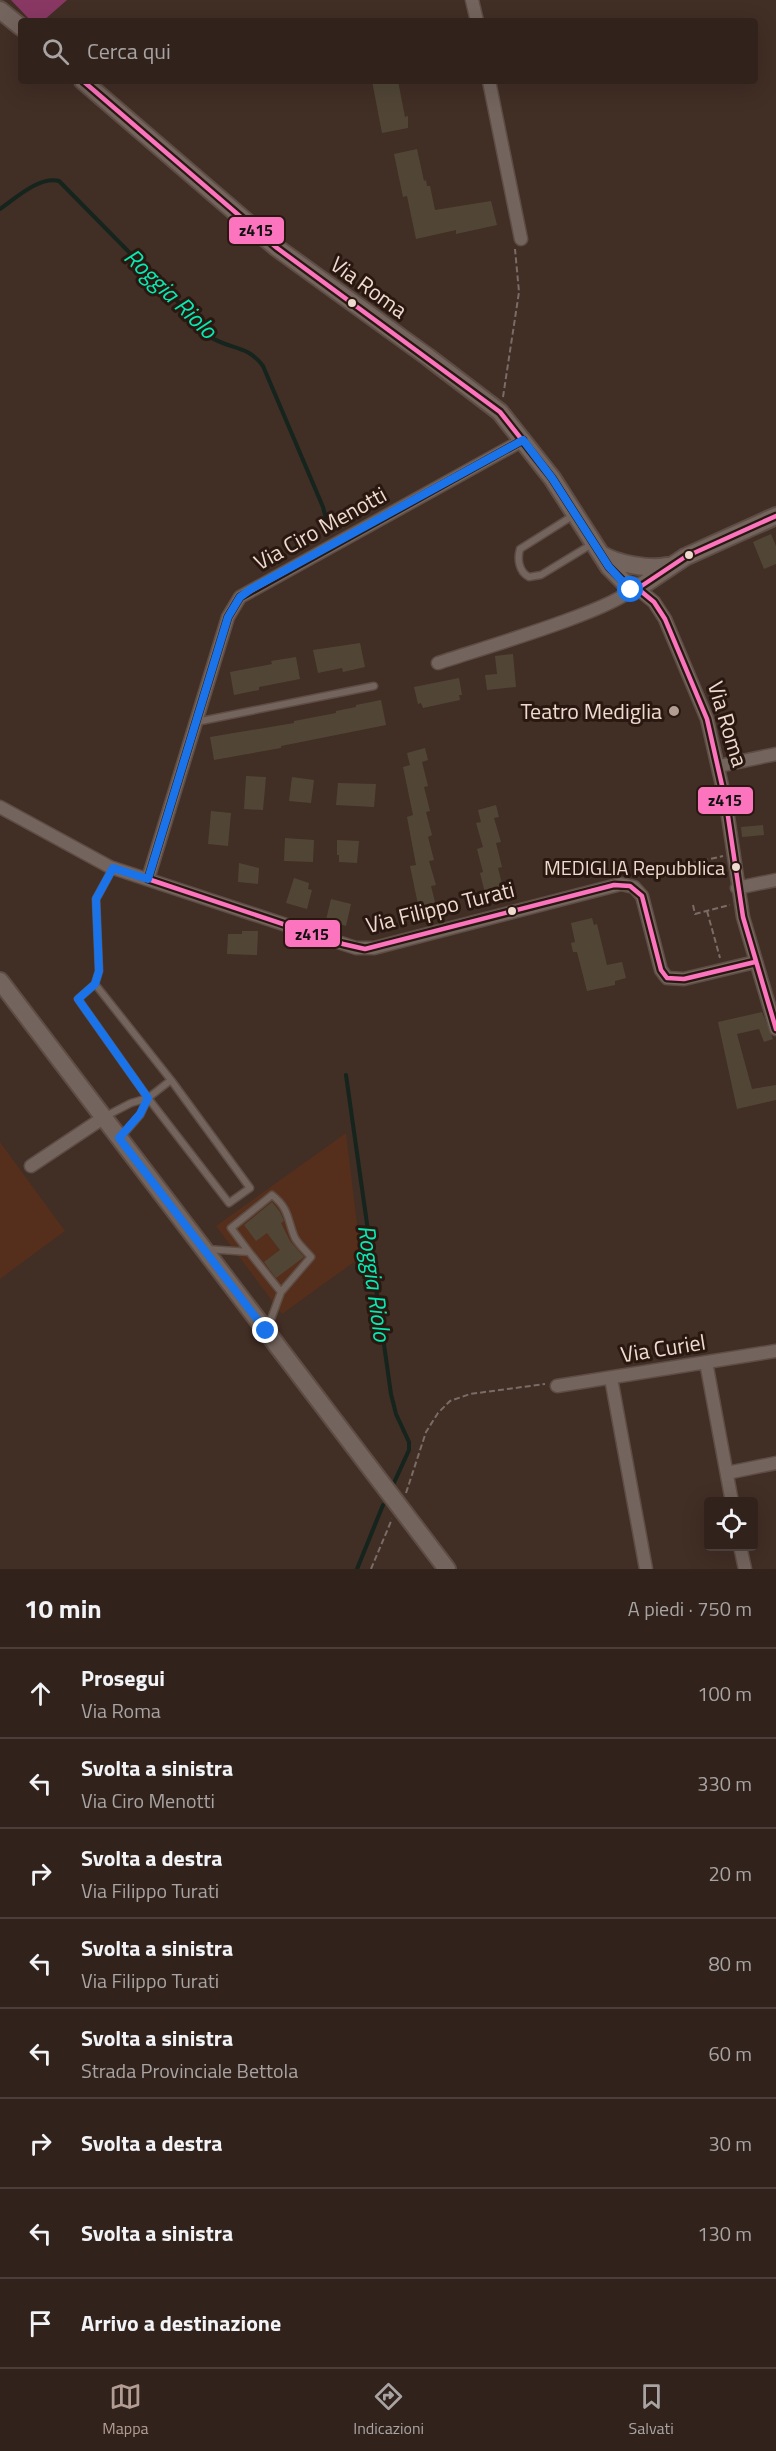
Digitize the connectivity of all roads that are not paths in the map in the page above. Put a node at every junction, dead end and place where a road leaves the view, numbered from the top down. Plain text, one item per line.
1 (472, 0) edge
2 (0, 10) edge
3 (476, 18) edge
4 (18, 25) edge
5 (86, 84) edge
6 (490, 84) edge
7 (521, 239) road end
8 (523, 440) junction
9 (574, 515) junction
10 (776, 516) edge
11 (597, 549) junction
12 (637, 565) junction
13 (671, 565) junction
14 (634, 586) junction
15 (438, 663) dead end
16 (374, 686) dead end
17 (196, 722) junction
18 (776, 754) edge
19 (719, 766) junction
20 (0, 807) edge
21 (113, 868) junction
22 (148, 879) junction
23 (776, 880) edge
24 (737, 888) junction
25 (755, 962) junction
26 (0, 981) edge
27 (95, 984) junction
28 (776, 1029) edge
29 (171, 1080) junction
30 (148, 1098) junction
31 (103, 1118) junction
32 (119, 1138) junction
33 (31, 1166) dead end
34 (204, 1249) junction
35 (249, 1252) junction
36 (281, 1292) junction
37 (266, 1331) junction
38 (776, 1351) edge
39 (706, 1362) junction
40 (611, 1378) junction
41 (557, 1386) road end
42 (776, 1463) edge
43 (727, 1473) junction
44 (731, 1497) edge
45 (741, 1551) edge
46 (447, 1569) edge
47 (646, 1569) edge
48 (745, 1569) edge

1 - 3 street
2 - 4 street
5 - 8 street, Via Roma
6 - 7 street
8 - 9 street, Via Roma
8 - 17 street, Via Ciro Menotti
9 - 11 street, Via Roma
9 - 11 lane
10 - 13 street
11 - 12 street
11 - 14 street, Via Roma
12 - 13 street
12 - 14 street
13 - 14 street
14 - 15 street
14 - 19 street, Via Roma
16 - 17 lane
17 - 22 street, Via Ciro Menotti
18 - 19 street
19 - 24 street, Via Roma
20 - 21 street, Via Filippo Turati
21 - 22 street, Via Filippo Turati
21 - 27 lane
22 - 25 street, Via Filippo Turati
23 - 24 street
24 - 25 street, Via Roma
25 - 28 street, Via Roma
26 - 31 street
27 - 29 lane
27 - 30 lane
29 - 30 lane
29 - 30 lane
30 - 31 lane
30 - 32 lane
31 - 32 street
31 - 33 street
32 - 34 street
34 - 35 lane
34 - 37 street
35 - 36 lane
35 - 36 lane
36 - 37 lane
37 - 46 street
38 - 39 street, Via Curiel
39 - 40 street, Via Curiel
39 - 43 street
40 - 41 street, Via Curiel
40 - 47 street
42 - 43 street
43 - 44 street
45 - 48 street

